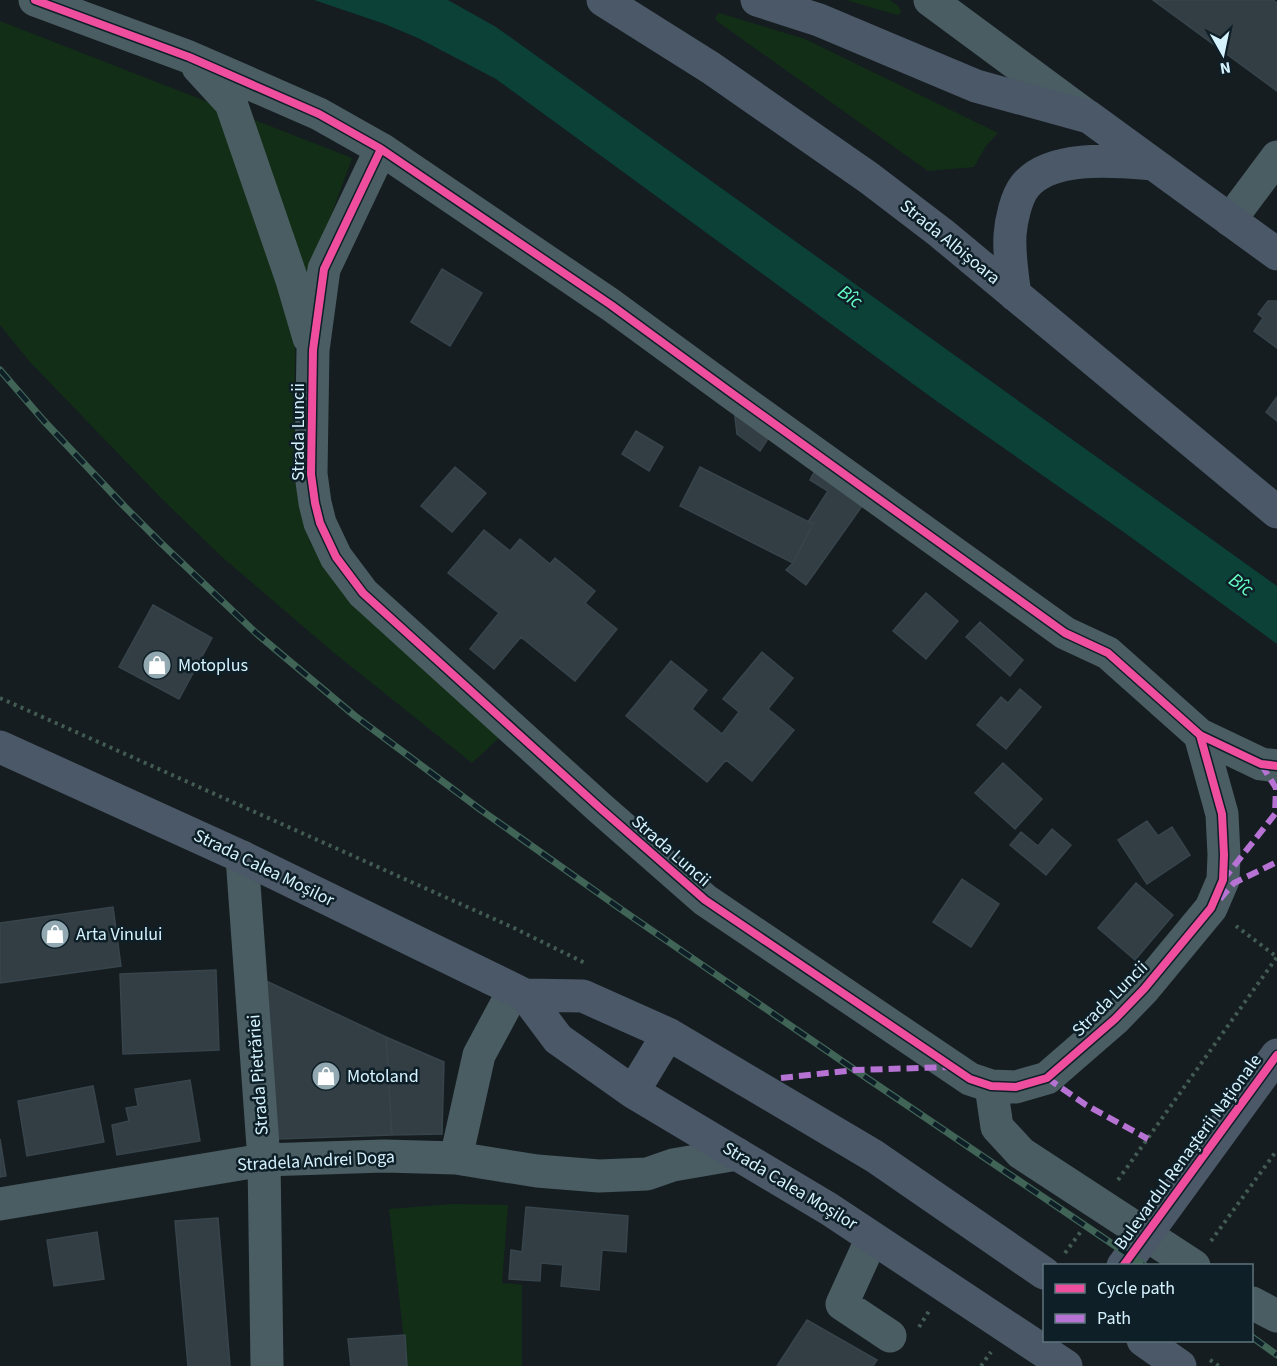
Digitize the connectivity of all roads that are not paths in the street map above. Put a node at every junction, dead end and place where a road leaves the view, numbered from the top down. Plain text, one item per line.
1 (35, 0) edge
2 (603, 0) edge
3 (757, 0) edge
4 (930, 0) edge
5 (189, 57) junction
6 (1089, 117) junction
7 (381, 149) junction
8 (1153, 164) junction
9 (1275, 164) edge
10 (1230, 220) junction
11 (1277, 254) edge
12 (1015, 295) junction
13 (313, 350) junction
14 (1277, 512) edge
15 (1200, 735) junction
16 (0, 747) edge
17 (1277, 766) edge
18 (242, 857) junction
19 (519, 993) junction
20 (668, 1034) junction
21 (1277, 1055) edge
22 (991, 1086) junction
23 (633, 1092) junction
24 (737, 1154) junction
25 (456, 1158) junction
26 (264, 1160) junction
27 (0, 1204) edge
28 (872, 1238) junction
29 (1199, 1257) edge
30 (1124, 1264) edge
31 (1043, 1272) edge
32 (1253, 1304) edge
33 (1277, 1316) edge
34 (890, 1336) dead end
35 (1067, 1342) edge
36 (1144, 1342) edge
37 (267, 1366) edge
38 (1050, 1366) edge
39 (1066, 1366) edge
40 (1180, 1366) edge

1 - 5 street
2 - 12 main road, Strada Albișoara
3 - 6 main road
4 - 6 street
5 - 7 street
5 - 13 street
6 - 8 main road
7 - 13 street, Strada Luncii
7 - 15 street
8 - 10 main road
8 - 12 main road
9 - 10 street
10 - 11 main road
12 - 14 main road, Strada Albișoara
13 - 22 street, Strada Luncii
15 - 17 street
15 - 22 street, Strada Luncii
16 - 18 main road, Strada Calea Moșilor
18 - 19 main road, Strada Calea Moșilor
18 - 26 street, Strada Pietrăriei
19 - 20 main road, Strada Calea Moșilor
19 - 23 main road, Strada Calea Moșilor
19 - 25 street
20 - 23 main road
20 - 31 main road, Strada Calea Moșilor
21 - 30 main road, Bulevardul Renașterii Naționale
22 - 29 street
23 - 24 main road, Strada Calea Moșilor
24 - 25 street, Stradela Andrei Doga
24 - 28 main road, Strada Calea Moșilor
25 - 26 street, Stradela Andrei Doga
26 - 27 street, Stradela Andrei Doga
26 - 37 street, Strada Pietrăriei
28 - 34 street
28 - 39 main road, Strada Calea Moșilor
32 - 33 street
35 - 38 main road
36 - 40 main road

